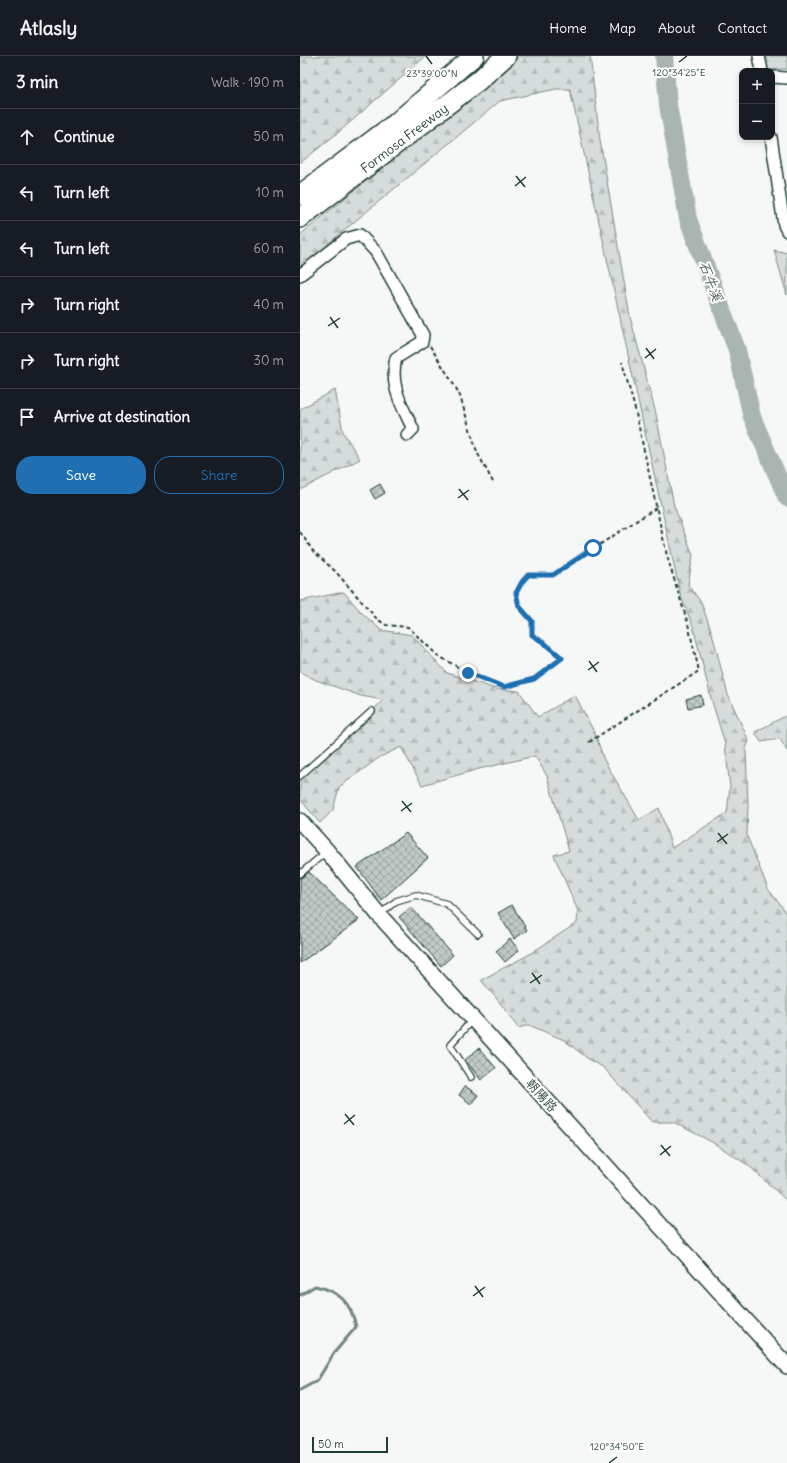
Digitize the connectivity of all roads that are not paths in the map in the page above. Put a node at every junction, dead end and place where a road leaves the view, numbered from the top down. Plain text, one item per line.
1 (506, 56) edge
2 (759, 56) edge
3 (473, 57) edge
4 (761, 68) edge
5 (775, 77) edge
6 (787, 78) edge
7 (771, 140) edge
8 (300, 195) edge
9 (300, 218) edge
10 (787, 231) edge
11 (300, 275) edge
12 (408, 435) dead end
13 (372, 711) dead end
14 (300, 776) edge
15 (300, 821) edge
16 (327, 851) junction
17 (300, 874) edge
18 (379, 915) junction
19 (478, 934) dead end
20 (473, 1019) junction
21 (471, 1077) dead end
22 (787, 1366) edge

1 - 9 highway, Formosa Freeway
2 - 4 street
3 - 8 highway, Formosa Freeway
5 - 6 street
7 - 10 street
11 - 12 street
13 - 14 lane
15 - 16 main road, 朝陽路
16 - 17 lane
16 - 18 main road, 朝陽路
18 - 19 lane
18 - 20 main road, 朝陽路
20 - 21 lane
20 - 22 main road, 朝陽路

